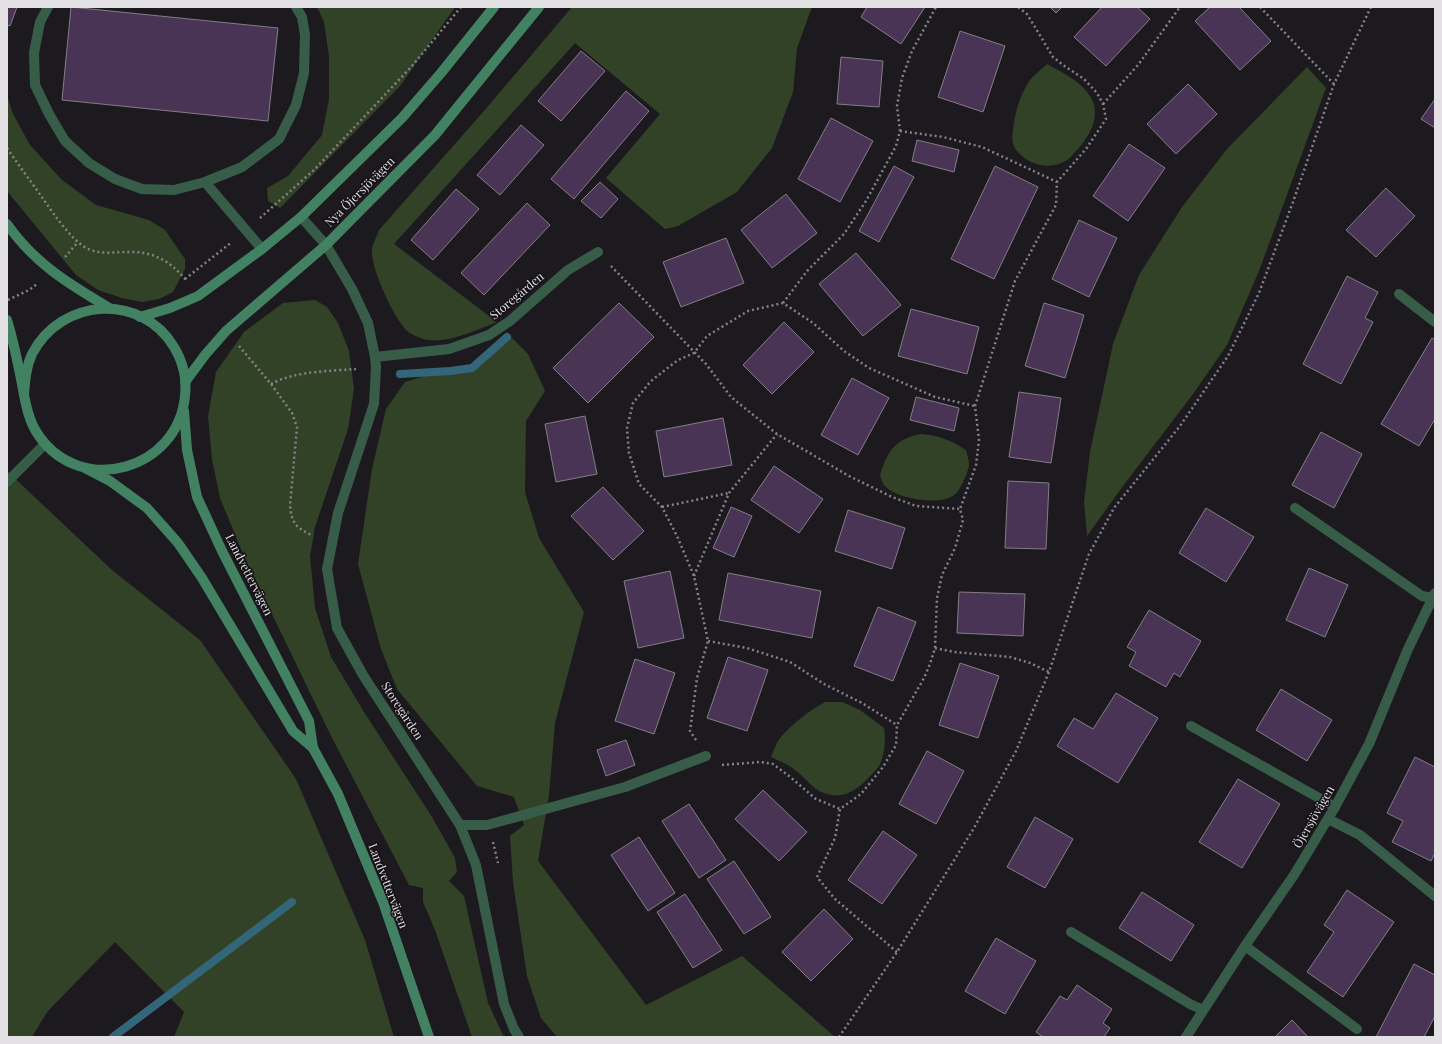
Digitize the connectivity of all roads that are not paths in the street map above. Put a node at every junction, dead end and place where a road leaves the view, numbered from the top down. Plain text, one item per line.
1 (48, 7) edge
2 (296, 7) edge
3 (494, 7) edge
4 (539, 7) edge
5 (205, 182) junction
6 (301, 216) junction
7 (7, 224) edge
8 (326, 245) junction
9 (262, 249) junction
10 (598, 252) road end
11 (1399, 294) dead end
12 (111, 309) junction
13 (140, 316) junction
14 (7, 320) edge
15 (1435, 322) edge
16 (376, 362) junction
17 (185, 382) junction
18 (24, 395) junction
19 (184, 407) junction
20 (46, 444) junction
21 (85, 468) junction
22 (7, 482) edge
23 (1295, 508) dead end
24 (1434, 596) edge
25 (1191, 726) dead end
26 (313, 748) junction
27 (706, 756) road end
28 (1335, 808) junction
29 (1328, 819) junction
30 (460, 825) junction
31 (1435, 896) edge
32 (1071, 932) dead end
33 (1245, 946) junction
34 (1203, 1010) junction
35 (1357, 1029) dead end
36 (429, 1037) edge
37 (519, 1037) edge
38 (1186, 1037) edge

1 - 5 street
2 - 5 street
3 - 6 street, Nya Öjersjövägen
4 - 8 street, Nya Öjersjövägen
5 - 9 street
6 - 8 street, Storegården
6 - 9 street, Nya Öjersjövägen
7 - 12 street, Landvettervägen
8 - 16 street, Storegården
8 - 17 street, Nya Öjersjövägen
9 - 13 street, Nya Öjersjövägen
10 - 16 street, Storegården
11 - 15 street
12 - 13 street, Landvettervägen
12 - 18 street, Landvettervägen
13 - 17 street, Landvettervägen
14 - 18 street, Landvettervägen
16 - 30 street, Storegården
17 - 19 street, Landvettervägen
18 - 20 street, Landvettervägen
19 - 21 street, Landvettervägen
19 - 26 street, Landvettervägen
20 - 21 street, Landvettervägen
20 - 22 street
21 - 26 street, Landvettervägen
23 - 24 street
24 - 28 street, Öjersjövägen
25 - 28 street
26 - 36 street, Landvettervägen
27 - 30 street
28 - 29 street, Öjersjövägen
29 - 31 street
29 - 33 street, Öjersjövägen
30 - 37 street, Storegården
32 - 34 street
33 - 34 street, Öjersjövägen
33 - 35 street
34 - 38 street, Öjersjövägen

